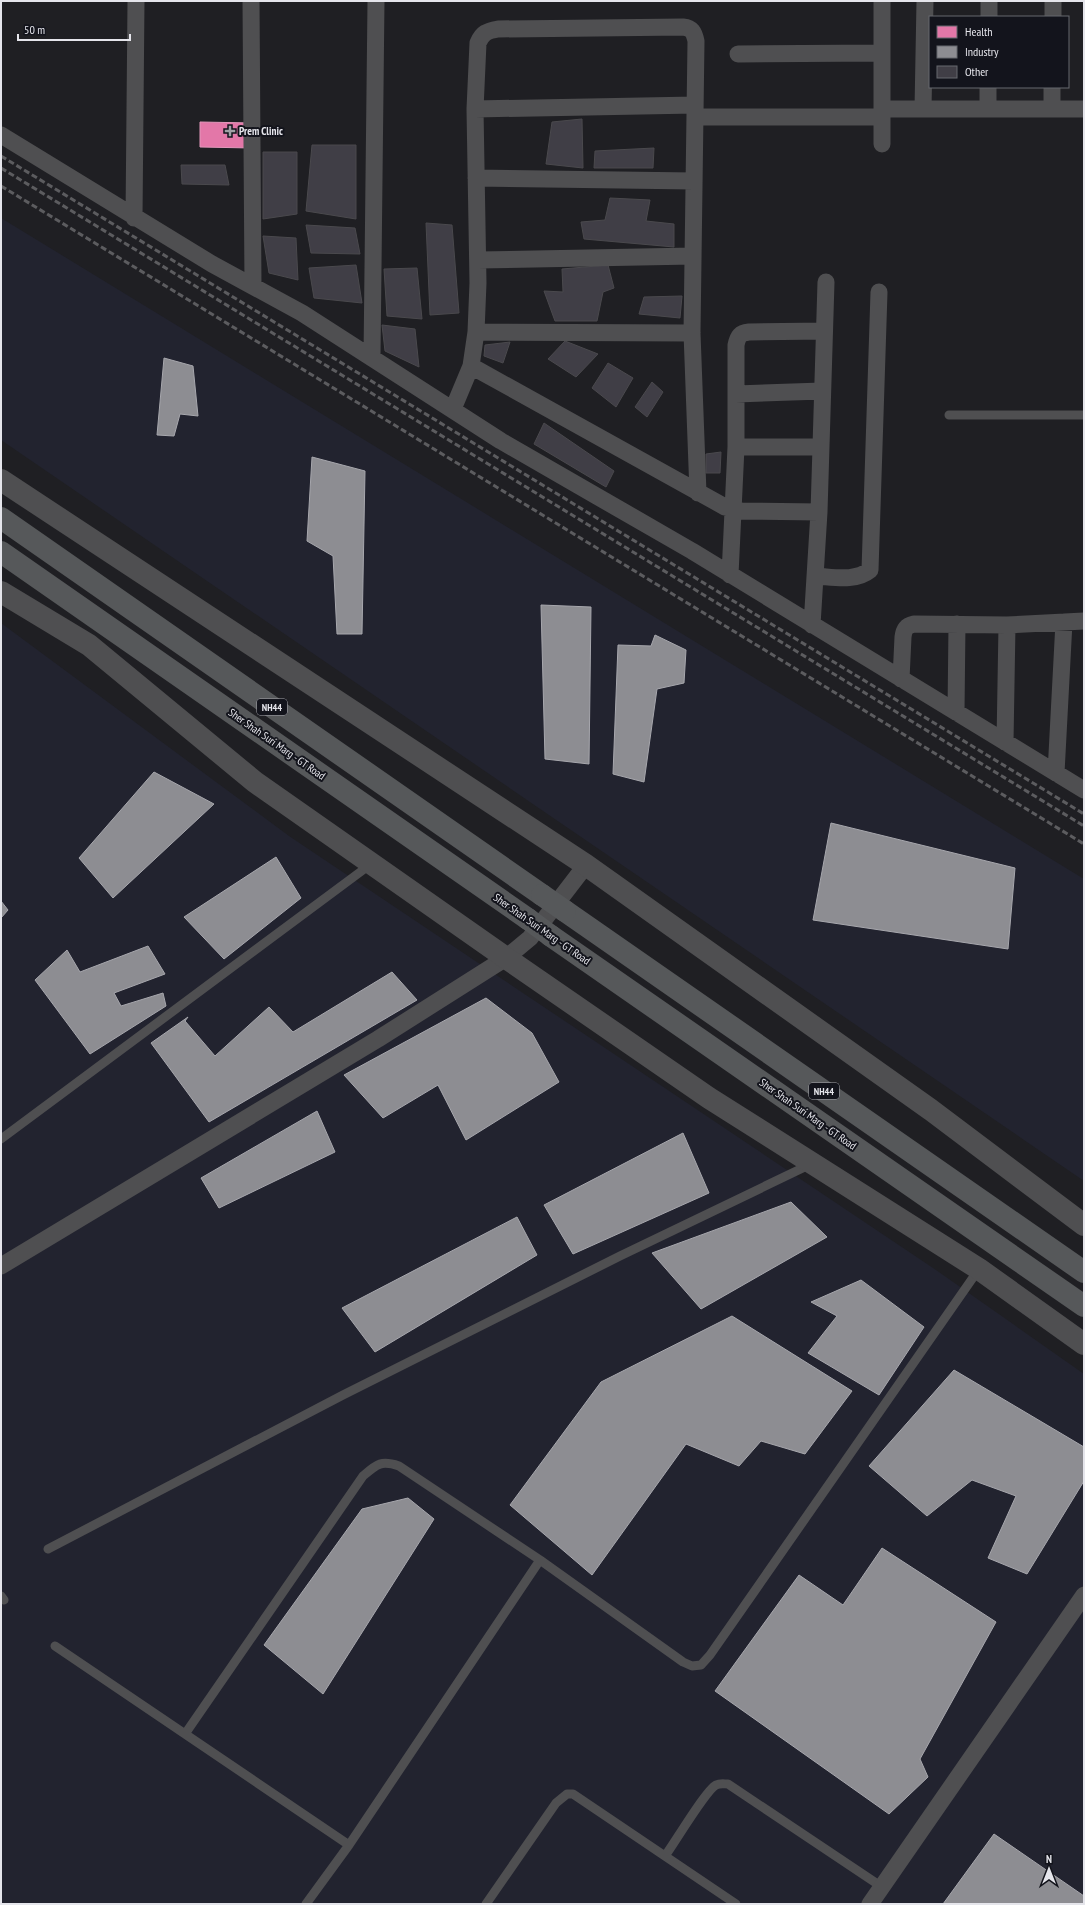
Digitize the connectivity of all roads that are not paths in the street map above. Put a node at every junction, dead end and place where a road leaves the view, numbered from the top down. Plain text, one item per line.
1 (136, 1) edge
2 (251, 1) edge
3 (376, 1) edge
4 (882, 1) edge
5 (924, 1) edge
6 (989, 1) edge
7 (1053, 1) edge
8 (989, 16) edge
9 (1053, 16) edge
10 (882, 53) junction
11 (738, 54) dead end
12 (988, 88) edge
13 (1052, 88) edge
14 (475, 109) junction
15 (923, 109) junction
16 (988, 109) junction
17 (1052, 109) junction
18 (1084, 109) edge
19 (695, 111) junction
20 (882, 113) junction
21 (1, 135) edge
22 (882, 144) dead end
23 (476, 178) junction
24 (694, 180) junction
25 (134, 218) junction
26 (693, 256) junction
27 (478, 260) junction
28 (826, 282) dead end
29 (253, 286) junction
30 (879, 292) dead end
31 (824, 331) junction
32 (476, 332) junction
33 (692, 333) junction
34 (372, 357) junction
35 (471, 366) junction
36 (822, 391) junction
37 (736, 394) junction
38 (452, 409) junction
39 (949, 415) dead end
40 (1084, 415) edge
41 (736, 447) junction
42 (821, 447) junction
43 (1, 480) edge
44 (698, 492) junction
45 (733, 510) junction
46 (819, 512) junction
47 (1, 518) edge
48 (1, 552) edge
49 (730, 575) junction
50 (815, 576) junction
51 (1, 592) edge
52 (1084, 621) edge
53 (1064, 622) junction
54 (957, 624) junction
55 (812, 625) junction
56 (1007, 625) junction
57 (901, 678) junction
58 (956, 712) junction
59 (1004, 742) junction
60 (1056, 773) junction
61 (1084, 790) edge
62 (371, 864) junction
63 (586, 865) junction
64 (506, 958) junction
65 (1, 1139) edge
66 (812, 1163) junction
67 (1084, 1225) edge
68 (1, 1266) edge
69 (979, 1269) junction
70 (1084, 1272) edge
71 (1084, 1306) edge
72 (1084, 1344) edge
73 (48, 1549) dead end
74 (540, 1560) junction
75 (1084, 1595) edge
76 (55, 1646) dead end
77 (185, 1734) junction
78 (348, 1845) junction
79 (665, 1856) junction
80 (882, 1887) junction
81 (306, 1904) edge
82 (486, 1904) edge
83 (736, 1904) edge
84 (870, 1904) edge

1 - 25 street
2 - 29 street
3 - 34 street
4 - 10 street
5 - 15 street
6 - 8 street
7 - 9 street
10 - 11 street
10 - 20 street
12 - 16 street
13 - 17 street
14 - 19 street
14 - 19 street
14 - 23 street
15 - 16 street
15 - 20 street
16 - 17 street
17 - 18 street
19 - 20 street
19 - 24 street
20 - 22 street
21 - 25 street
23 - 24 street
23 - 27 street
24 - 26 street
25 - 29 street
26 - 27 street
26 - 33 street
27 - 32 street
28 - 31 street
29 - 34 street
30 - 50 street
31 - 36 street
31 - 37 street
32 - 33 street
32 - 35 street
33 - 44 street
34 - 38 street
35 - 38 street
35 - 44 street
36 - 37 street
36 - 42 street
37 - 41 street
38 - 49 street
39 - 40 lane
41 - 42 street
41 - 45 street
42 - 46 street
43 - 63 street
44 - 45 street
45 - 46 street
45 - 49 street
46 - 50 street
47 - 70 highway, NH44, bridge
48 - 71 highway, Sher Shah Suri Marg - GT Road / NH44, bridge
49 - 55 street
50 - 55 street
51 - 62 street
52 - 53 street
53 - 56 street
53 - 60 street
54 - 56 street
54 - 57 street
54 - 58 street
55 - 57 street
56 - 59 street
57 - 58 street
58 - 59 street
59 - 60 street
60 - 61 street
62 - 64 street
62 - 65 lane
63 - 64 street
63 - 67 street
64 - 66 street
64 - 68 street
66 - 69 street
66 - 73 lane
69 - 72 street
69 - 74 lane
74 - 77 lane
74 - 78 lane
75 - 80 street
76 - 77 lane
77 - 78 lane
78 - 81 lane
79 - 80 lane
79 - 82 lane
79 - 83 lane
80 - 84 street

